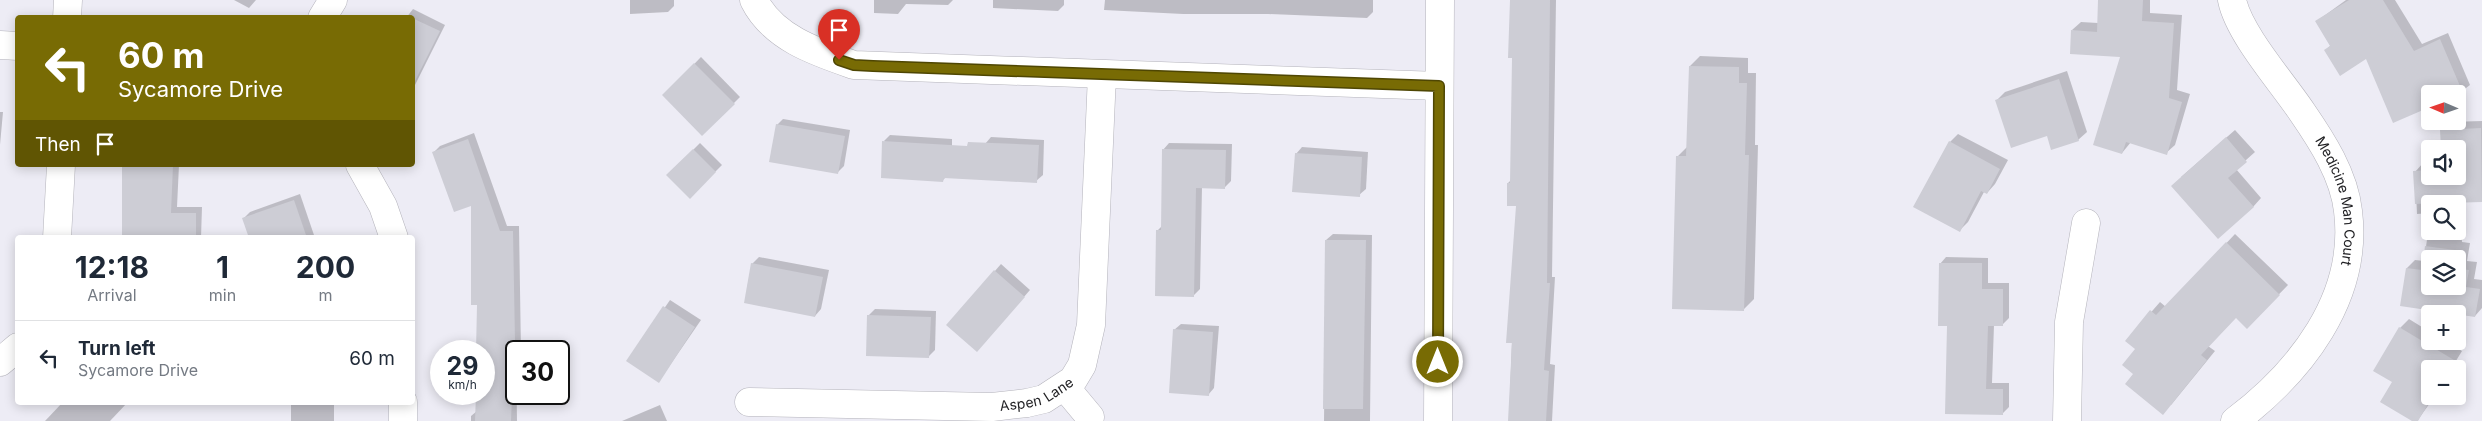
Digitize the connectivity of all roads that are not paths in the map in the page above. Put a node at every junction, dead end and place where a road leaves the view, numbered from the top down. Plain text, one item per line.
1 (68, 0) edge
2 (333, 0) edge
3 (754, 0) edge
4 (1440, 0) edge
5 (2232, 0) edge
6 (67, 15) edge
7 (324, 15) edge
8 (0, 45) edge
9 (15, 46) edge
10 (1102, 75) junction
11 (1439, 86) junction
12 (61, 167) edge
13 (361, 167) edge
14 (2086, 223) dead end
15 (57, 235) edge
16 (393, 235) edge
17 (15, 350) edge
18 (0, 362) edge
19 (1065, 387) junction
20 (749, 402) dead end
21 (404, 405) edge
22 (1090, 417) dead end
23 (403, 421) edge
24 (1438, 421) edge
25 (2067, 421) edge
26 (2234, 421) edge

1 - 6 street
2 - 7 street
3 - 10 street
4 - 11 street
5 - 26 street, Medicine Man Court
8 - 9 street
10 - 11 street
10 - 19 street, Aspen Lane
11 - 24 street
12 - 15 street
13 - 16 street
14 - 25 street
17 - 18 street
19 - 20 street, Aspen Lane
19 - 22 street
21 - 23 street

